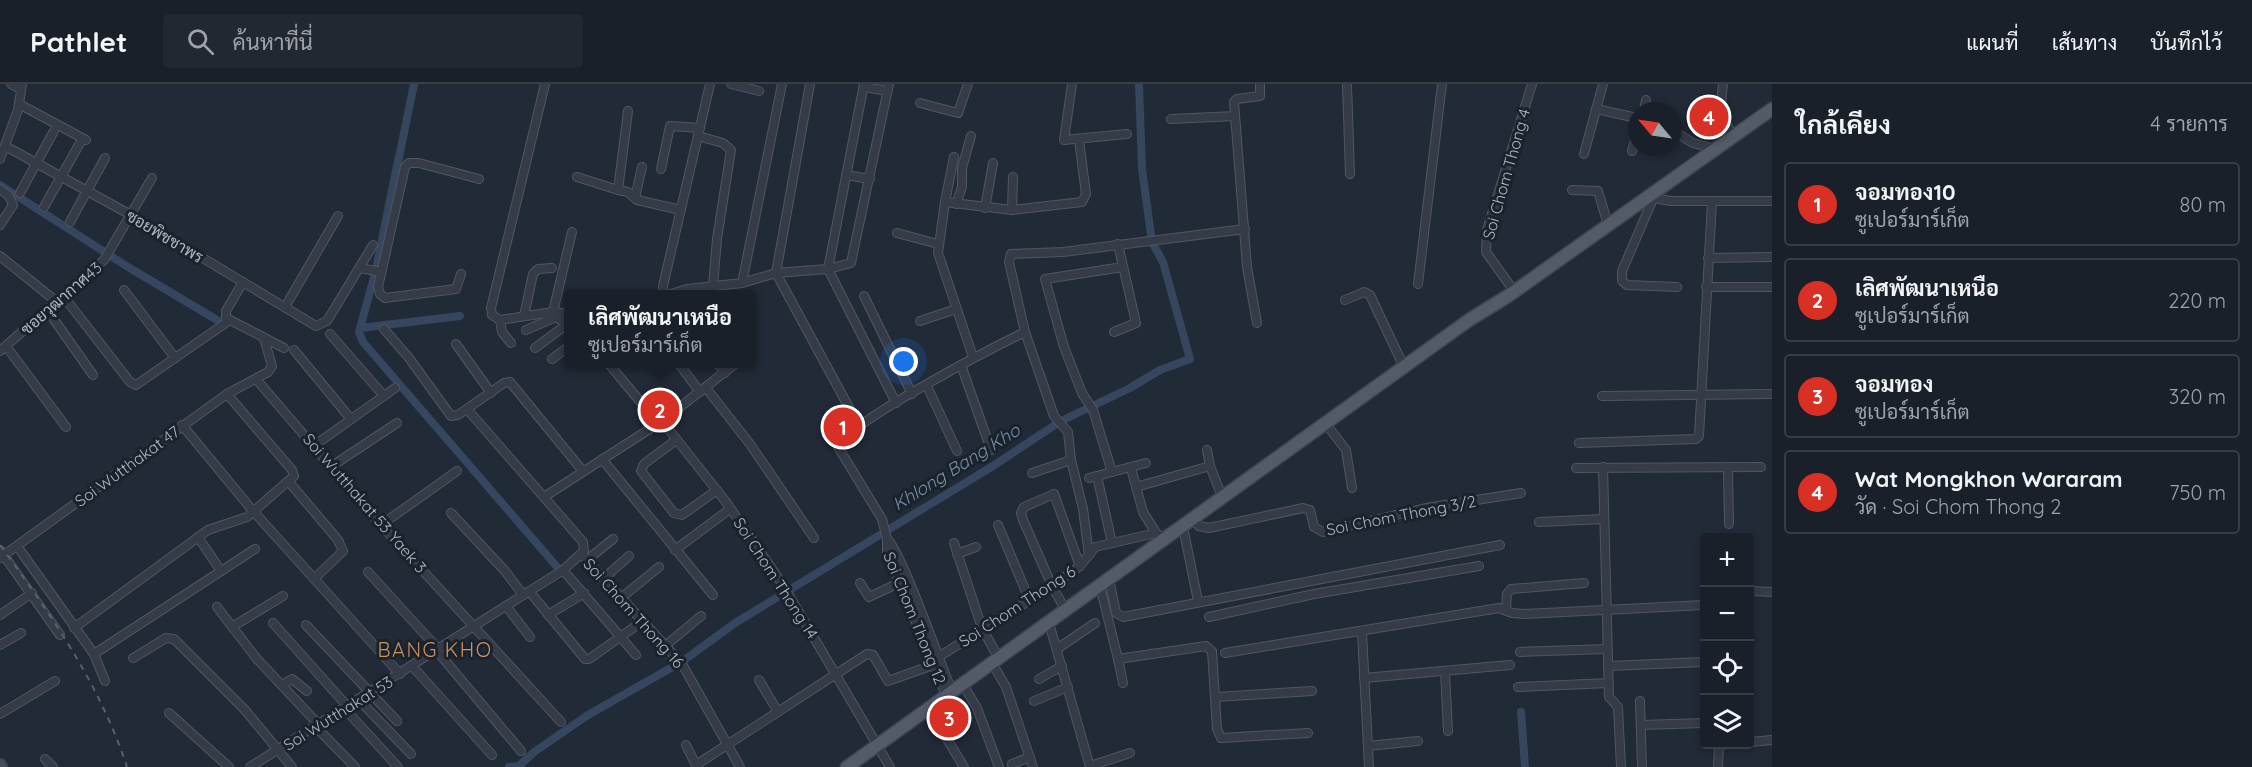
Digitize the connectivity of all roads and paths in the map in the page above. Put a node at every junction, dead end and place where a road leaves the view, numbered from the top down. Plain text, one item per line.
1 (11, 84) edge
2 (545, 84) edge
3 (710, 84) edge
4 (731, 84) edge
5 (782, 84) edge
6 (810, 84) edge
7 (968, 84) edge
8 (1072, 84) edge
9 (1260, 84) edge
10 (1347, 84) edge
11 (1442, 84) edge
12 (1532, 84) edge
13 (1603, 84) edge
14 (1723, 84) edge
15 (864, 86) edge
16 (21, 87) edge
17 (889, 87) edge
18 (759, 92) dead end
19 (920, 103) dead end
20 (19, 105) junction
21 (1772, 109) edge
22 (1596, 110) junction
23 (628, 111) dead end
24 (1235, 116) junction
25 (1628, 116) edge
26 (1171, 119) dead end
27 (54, 131) dead end
28 (699, 132) junction
29 (1127, 134) dead end
30 (971, 136) dead end
31 (1682, 136) edge
32 (1733, 136) junction
33 (1079, 140) junction
34 (7, 147) junction
35 (1714, 149) junction
36 (1584, 153) dead end
37 (0, 157) edge
38 (954, 157) dead end
39 (105, 158) dead end
40 (36, 163) junction
41 (993, 163) dead end
42 (642, 167) dead end
43 (661, 169) dead end
44 (1350, 174) dead end
45 (846, 175) junction
46 (61, 176) junction
47 (578, 177) dead end
48 (1013, 177) dead end
49 (152, 178) dead end
50 (479, 179) dead end
51 (870, 179) junction
52 (0, 189) edge
53 (87, 190) junction
54 (618, 190) junction
55 (1572, 190) dead end
56 (20, 193) dead end
57 (635, 198) junction
58 (1650, 198) junction
59 (1772, 201) edge
60 (1712, 202) junction
61 (950, 203) junction
62 (44, 207) dead end
63 (985, 208) junction
64 (681, 210) junction
65 (1012, 210) junction
66 (131, 215) junction
67 (338, 216) dead end
68 (69, 222) dead end
69 (0, 225) edge
70 (1608, 225) junction
71 (1245, 229) junction
72 (572, 232) dead end
73 (897, 233) dead end
74 (938, 244) junction
75 (1118, 244) junction
76 (373, 245) dead end
77 (0, 256) edge
78 (1772, 257) edge
79 (1708, 258) junction
80 (1123, 267) junction
81 (360, 268) junction
82 (552, 268) dead end
83 (828, 269) junction
84 (381, 272) junction
85 (776, 273) junction
86 (461, 274) dead end
87 (243, 282) junction
88 (742, 283) junction
89 (1418, 284) dead end
90 (713, 286) junction
91 (1677, 287) dead end
92 (1706, 287) junction
93 (1772, 287) edge
94 (124, 290) dead end
95 (664, 290) edge
96 (698, 290) edge
97 (1514, 291) junction
98 (864, 296) dead end
99 (61, 299) junction
100 (1344, 300) dead end
101 (285, 307) junction
102 (956, 309) junction
103 (48, 311) junction
104 (553, 312) junction
105 (564, 313) edge
106 (525, 316) junction
107 (230, 320) junction
108 (500, 320) junction
109 (920, 321) dead end
110 (564, 323) edge
111 (1257, 323) dead end
112 (564, 327) edge
113 (384, 329) dead end
114 (526, 330) dead end
115 (1025, 332) junction
116 (1113, 332) dead end
117 (330, 334) dead end
118 (264, 338) junction
119 (511, 343) dead end
120 (456, 344) dead end
121 (3, 348) edge
122 (284, 348) dead end
123 (535, 348) dead end
124 (294, 350) dead end
125 (564, 350) edge
126 (973, 357) junction
127 (176, 358) junction
128 (552, 359) dead end
129 (961, 365) junction
130 (1404, 367) junction
131 (613, 368) edge
132 (683, 368) edge
133 (721, 368) edge
134 (730, 368) edge
135 (725, 374) junction
136 (93, 375) dead end
137 (256, 379) junction
138 (927, 386) junction
139 (395, 388) dead end
140 (703, 390) junction
141 (491, 393) junction
142 (227, 394) junction
143 (912, 394) junction
144 (1772, 394) edge
145 (384, 396) junction
146 (1602, 396) dead end
147 (1699, 396) junction
148 (896, 403) junction
149 (467, 409) junction
150 (350, 418) junction
151 (660, 422) junction
152 (397, 423) dead end
153 (1326, 424) junction
154 (182, 426) junction
155 (859, 426) junction
156 (66, 427) dead end
157 (676, 440) junction
158 (1579, 443) dead end
159 (315, 445) junction
160 (991, 450) dead end
161 (1206, 450) dead end
162 (957, 451) dead end
163 (602, 459) junction
164 (1071, 460) junction
165 (1146, 463) dead end
166 (332, 466) junction
167 (1210, 466) junction
168 (1603, 467) junction
169 (1728, 467) junction
170 (1761, 467) dead end
171 (1575, 468) dead end
172 (582, 470) junction
173 (457, 471) dead end
174 (1112, 472) junction
175 (1132, 472) dead end
176 (1032, 473) dead end
177 (289, 482) junction
178 (1136, 488) junction
179 (1352, 488) dead end
180 (717, 490) junction
181 (1521, 493) dead end
182 (544, 497) junction
183 (1222, 499) junction
184 (730, 508) junction
185 (254, 511) junction
186 (451, 513) dead end
187 (1604, 519) junction
188 (1539, 522) dead end
189 (1188, 523) junction
190 (1729, 524) dead end
191 (381, 525) junction
192 (998, 525) dead end
193 (1161, 536) junction
194 (198, 537) junction
195 (887, 537) junction
196 (814, 538) dead end
197 (613, 539) dead end
198 (954, 543) dead end
199 (1112, 543) junction
200 (1500, 545) dead end
201 (17, 546) junction
202 (976, 547) dead end
203 (255, 549) dead end
204 (675, 550) junction
205 (1, 554) edge
206 (957, 554) junction
207 (1089, 555) junction
208 (628, 556) dead end
209 (584, 557) junction
210 (1080, 566) junction
211 (1479, 566) dead end
212 (659, 567) dead end
213 (563, 570) junction
214 (221, 571) junction
215 (368, 572) dead end
216 (315, 578) junction
217 (603, 579) junction
218 (1311, 581) junction
219 (901, 582) junction
220 (1105, 582) junction
221 (860, 584) dead end
222 (1584, 584) dead end
223 (1052, 586) junction
224 (1754, 591) edge
225 (584, 592) junction
226 (1772, 592) edge
227 (32, 593) junction
228 (526, 593) junction
229 (1314, 594) junction
230 (713, 595) dead end
231 (283, 596) dead end
232 (621, 597) junction
233 (1029, 599) junction
234 (1198, 601) junction
235 (1700, 605) edge
236 (506, 606) junction
237 (217, 607) dead end
238 (1606, 608) junction
239 (1506, 609) junction
240 (1066, 611) junction
241 (0, 615) edge
242 (548, 615) junction
243 (701, 616) dead end
244 (1209, 617) dead end
245 (643, 621) junction
246 (273, 623) dead end
247 (1049, 623) junction
248 (1095, 623) dead end
249 (306, 625) dead end
250 (474, 626) junction
251 (232, 627) junction
252 (74, 628) junction
253 (982, 628) junction
254 (21, 633) dead end
255 (1362, 633) junction
256 (60, 635) dead end
257 (531, 637) dead end
258 (621, 637) junction
259 (0, 645) edge
260 (665, 646) junction
261 (1607, 649) junction
262 (438, 650) junction
263 (1057, 650) junction
264 (1520, 652) dead end
265 (94, 654) junction
266 (1225, 654) dead end
267 (636, 655) dead end
268 (133, 658) dead end
269 (1118, 660) junction
270 (934, 661) junction
271 (996, 661) junction
272 (1700, 662) edge
273 (1510, 665) dead end
274 (412, 666) junction
275 (1062, 666) junction
276 (1608, 666) junction
277 (1445, 671) junction
278 (400, 674) junction
279 (837, 675) junction
280 (1039, 678) dead end
281 (1364, 678) junction
282 (759, 680) dead end
283 (55, 681) dead end
284 (105, 681) dead end
285 (1123, 683) dead end
286 (1609, 683) junction
287 (282, 685) junction
288 (1068, 687) junction
289 (1518, 687) dead end
290 (953, 690) junction
291 (307, 691) dead end
292 (1312, 691) dead end
293 (371, 693) junction
294 (1216, 697) junction
295 (359, 700) junction
296 (1034, 701) dead end
297 (1640, 701) dead end
298 (347, 708) junction
299 (928, 708) junction
300 (778, 712) junction
301 (169, 713) dead end
302 (0, 714) edge
303 (397, 721) dead end
304 (561, 722) dead end
305 (1700, 723) edge
306 (1641, 725) junction
307 (318, 726) junction
308 (1448, 731) dead end
309 (1308, 733) dead end
310 (1772, 740) edge
311 (1418, 741) dead end
312 (1754, 742) edge
313 (686, 745) dead end
314 (727, 745) junction
315 (877, 745) junction
316 (1368, 746) junction
317 (1719, 749) edge
318 (276, 751) junction
319 (521, 751) dead end
320 (1130, 753) dead end
321 (411, 754) dead end
322 (492, 755) dead end
323 (1030, 757) junction
324 (45, 759) dead end
325 (1012, 764) dead end
326 (697, 766) edge
327 (1090, 766) edge
328 (53, 767) edge
329 (229, 767) edge
330 (250, 767) edge
331 (292, 767) edge
332 (355, 767) edge
333 (398, 767) edge
334 (740, 767) edge
335 (847, 767) edge
336 (890, 767) edge
337 (964, 767) edge
338 (999, 767) edge
339 (1033, 767) edge
340 (1369, 767) edge
341 (1621, 767) edge
342 (1642, 767) edge
343 (1718, 767) edge

1 - 16 street
2 - 108 street
3 - 28 street
4 - 18 street
5 - 88 street
6 - 85 street
7 - 19 street
8 - 33 street
9 - 24 street
10 - 44 street
11 - 89 street
12 - 97 street, Soi Chom Thong 4
13 - 22 street
14 - 32 street
15 - 17 street
15 - 45 street
16 - 20 street
17 - 51 street
20 - 34 street
20 - 46 street
21 - 32 main road
22 - 25 street
22 - 36 street
23 - 54 street
24 - 26 street
24 - 71 street
27 - 40 street
28 - 43 street
28 - 64 street
28 - 90 street
29 - 33 street
30 - 61 street
31 - 35 street
32 - 35 main road
33 - 65 street
34 - 37 street
34 - 40 street, ซอยพิชชาพร
35 - 58 main road
38 - 61 street
39 - 53 street
40 - 46 street, ซอยพิชชาพร
40 - 56 street
41 - 63 street
42 - 57 street
45 - 51 street
45 - 83 street
46 - 53 street, ซอยพิชชาพร
46 - 62 street
47 - 54 street
48 - 65 street
49 - 66 street, ซอยวุฒากาศ43
50 - 84 street
51 - 83 street
52 - 69 street
53 - 66 street, ซอยพิชชาพร
53 - 68 street
54 - 57 street
55 - 70 street
57 - 64 street
58 - 60 street
58 - 70 main road
58 - 91 street
59 - 60 street
60 - 79 street
61 - 63 street
61 - 74 street
63 - 65 street
64 - 95 street
66 - 87 street, ซอยพิชชาพร
66 - 99 street, ซอยวุฒากาศ43
67 - 101 street
70 - 97 main road
71 - 75 street
71 - 111 street
72 - 104 street
73 - 74 street
74 - 102 street
75 - 80 street
75 - 115 street
76 - 81 street
77 - 99 street
78 - 79 street
79 - 92 street
80 - 116 street
80 - 174 street
81 - 84 street
81 - 101 street, ซอยพิชชาพร
82 - 106 street
83 - 85 street
83 - 148 street
84 - 86 street
85 - 88 street
85 - 155 street
87 - 101 street, ซอยพิชชาพร
87 - 107 street
88 - 90 street
90 - 96 street
92 - 93 street
92 - 147 street
94 - 127 street
97 - 130 main road
98 - 143 street
99 - 103 street, ซอยวุฒากาศ43
99 - 127 street
100 - 130 street
102 - 109 street
102 - 126 street
103 - 121 street, ซอยวุฒากาศ43
103 - 136 street
104 - 105 street
104 - 106 street
106 - 108 street
107 - 118 street
107 - 127 street
108 - 119 street
110 - 114 street
112 - 123 street
113 - 149 street
115 - 126 street
115 - 164 street
117 - 145 street
118 - 122 street
118 - 137 street
120 - 141 street
121 - 156 street
124 - 150 street
125 - 128 street
126 - 129 street
129 - 138 street
129 - 160 street
130 - 153 main road
131 - 151 street, Soi Chom Thong 14
132 - 140 street
133 - 135 street
134 - 135 street
135 - 140 street
137 - 142 street, Soi Wutthakat 47
137 - 159 street, Soi Wutthakat 53 Yaek 3
138 - 143 street
138 - 162 street
139 - 145 street
140 - 151 street
140 - 196 street
141 - 149 street
141 - 172 street
142 - 154 street, Soi Wutthakat 47
142 - 177 street
143 - 148 street
144 - 147 street
145 - 150 street
146 - 147 street
147 - 158 street
148 - 155 street
149 - 182 street
150 - 159 street
151 - 157 street, Soi Chom Thong 14
151 - 163 street
152 - 166 street
153 - 179 street
153 - 183 main road
154 - 185 street
154 - 201 street, Soi Wutthakat 47
155 - 195 street, Soi Chom Thong 12
157 - 180 street, Soi Chom Thong 14
157 - 180 street
159 - 166 street, Soi Wutthakat 53 Yaek 3
161 - 167 street
163 - 172 street
163 - 204 street
164 - 176 street
164 - 207 street
165 - 174 street
166 - 191 street, Soi Wutthakat 53 Yaek 3
167 - 178 street
167 - 183 street
168 - 169 street
168 - 171 street
168 - 187 street
169 - 170 street
169 - 190 street
172 - 182 street
173 - 191 street
174 - 199 street
175 - 178 street
177 - 185 street
177 - 216 street
178 - 193 street
180 - 184 street, Soi Chom Thong 14
181 - 189 street, Soi Chom Thong 3/2
182 - 209 street
183 - 189 main road
184 - 204 street
184 - 279 street, Soi Chom Thong 14
185 - 194 street
185 - 216 street
186 - 228 street
187 - 188 street
187 - 238 street
189 - 193 main road
189 - 234 street
191 - 250 street, Soi Wutthakat 53 Yaek 3
192 - 233 street
193 - 199 street, Soi Chom Thong 6
193 - 220 main road
194 - 214 street
194 - 252 street
195 - 219 street, Soi Chom Thong 12
195 - 270 street
197 - 209 street, Soi Wutthakat 53
198 - 206 street
199 - 207 street, Soi Chom Thong 6
200 - 218 street
201 - 205 street, Soi Wutthakat 47
201 - 252 street
202 - 206 street
203 - 214 street
204 - 230 street
205 - 227 street
206 - 253 street
207 - 210 street, Soi Chom Thong 6
208 - 217 street
209 - 213 street, Soi Wutthakat 53
209 - 217 street, Soi Chom Thong 16
210 - 223 street, Soi Chom Thong 6
210 - 223 street
211 - 229 street
212 - 232 street
213 - 225 street
213 - 228 street, Soi Wutthakat 53
214 - 265 street
215 - 262 street
216 - 278 street
217 - 232 street, Soi Chom Thong 16
218 - 229 street
218 - 234 street
219 - 221 street
219 - 270 street, Soi Chom Thong 12
220 - 234 street
220 - 240 main road
220 - 269 street
222 - 239 street
223 - 233 street, Soi Chom Thong 6
223 - 240 street
224 - 226 street
225 - 242 street
225 - 258 street
227 - 241 street
227 - 256 street
228 - 236 street, Soi Wutthakat 53
228 - 242 street
229 - 244 street
231 - 251 street
232 - 245 street, Soi Chom Thong 16
233 - 253 street, Soi Chom Thong 6
235 - 238 street
236 - 250 street, Soi Wutthakat 53
236 - 257 street
237 - 251 street
238 - 239 street
238 - 261 street
239 - 255 street
240 - 247 main road
242 - 258 street
243 - 260 street
245 - 258 street
245 - 260 street, Soi Chom Thong 16
246 - 298 street
247 - 263 street
247 - 271 main road
248 - 263 street
249 - 293 street
250 - 262 street, Soi Wutthakat 53
250 - 304 street, Soi Wutthakat 53 Yaek 3
251 - 287 street
252 - 265 street
253 - 270 street, Soi Chom Thong 6
253 - 271 street
254 - 259 street
255 - 266 street
255 - 281 street
258 - 267 street
260 - 314 street, Soi Chom Thong 16
261 - 264 street
261 - 276 street
262 - 274 street, Soi Wutthakat 53
262 - 319 street
263 - 275 street
265 - 284 street
268 - 318 street
269 - 285 street
269 - 294 street
270 - 279 street, Soi Chom Thong 6
270 - 290 street, Soi Chom Thong 12
271 - 290 main road
271 - 323 street
272 - 276 street
273 - 277 street
274 - 278 street, Soi Wutthakat 53
274 - 322 street
275 - 280 street
275 - 288 street
276 - 286 street
277 - 281 street
277 - 308 street
278 - 293 street, Soi Wutthakat 53
279 - 300 street
279 - 315 street, Soi Chom Thong 14
281 - 316 street
282 - 300 street
283 - 302 street
286 - 289 street
286 - 341 street
287 - 291 street
287 - 307 street
288 - 296 street
288 - 327 street
290 - 299 main road
290 - 338 street, Soi Chom Thong 12
292 - 294 street
293 - 295 street, Soi Wutthakat 53
293 - 303 street
294 - 309 street
295 - 298 street, Soi Wutthakat 53
295 - 321 street
297 - 306 street
298 - 307 street, Soi Wutthakat 53
298 - 333 street
299 - 315 main road
299 - 337 street
300 - 314 street
301 - 329 street
305 - 306 street
306 - 342 street
307 - 318 street, Soi Wutthakat 53
307 - 332 street
310 - 312 street
311 - 316 street
313 - 326 street
314 - 326 street
314 - 334 street, Soi Chom Thong 16
315 - 335 main road
315 - 336 street, Soi Chom Thong 14
316 - 340 street
317 - 343 street
318 - 330 street, Soi Wutthakat 53
318 - 331 street
320 - 327 street
323 - 325 street
323 - 339 street
324 - 328 street

